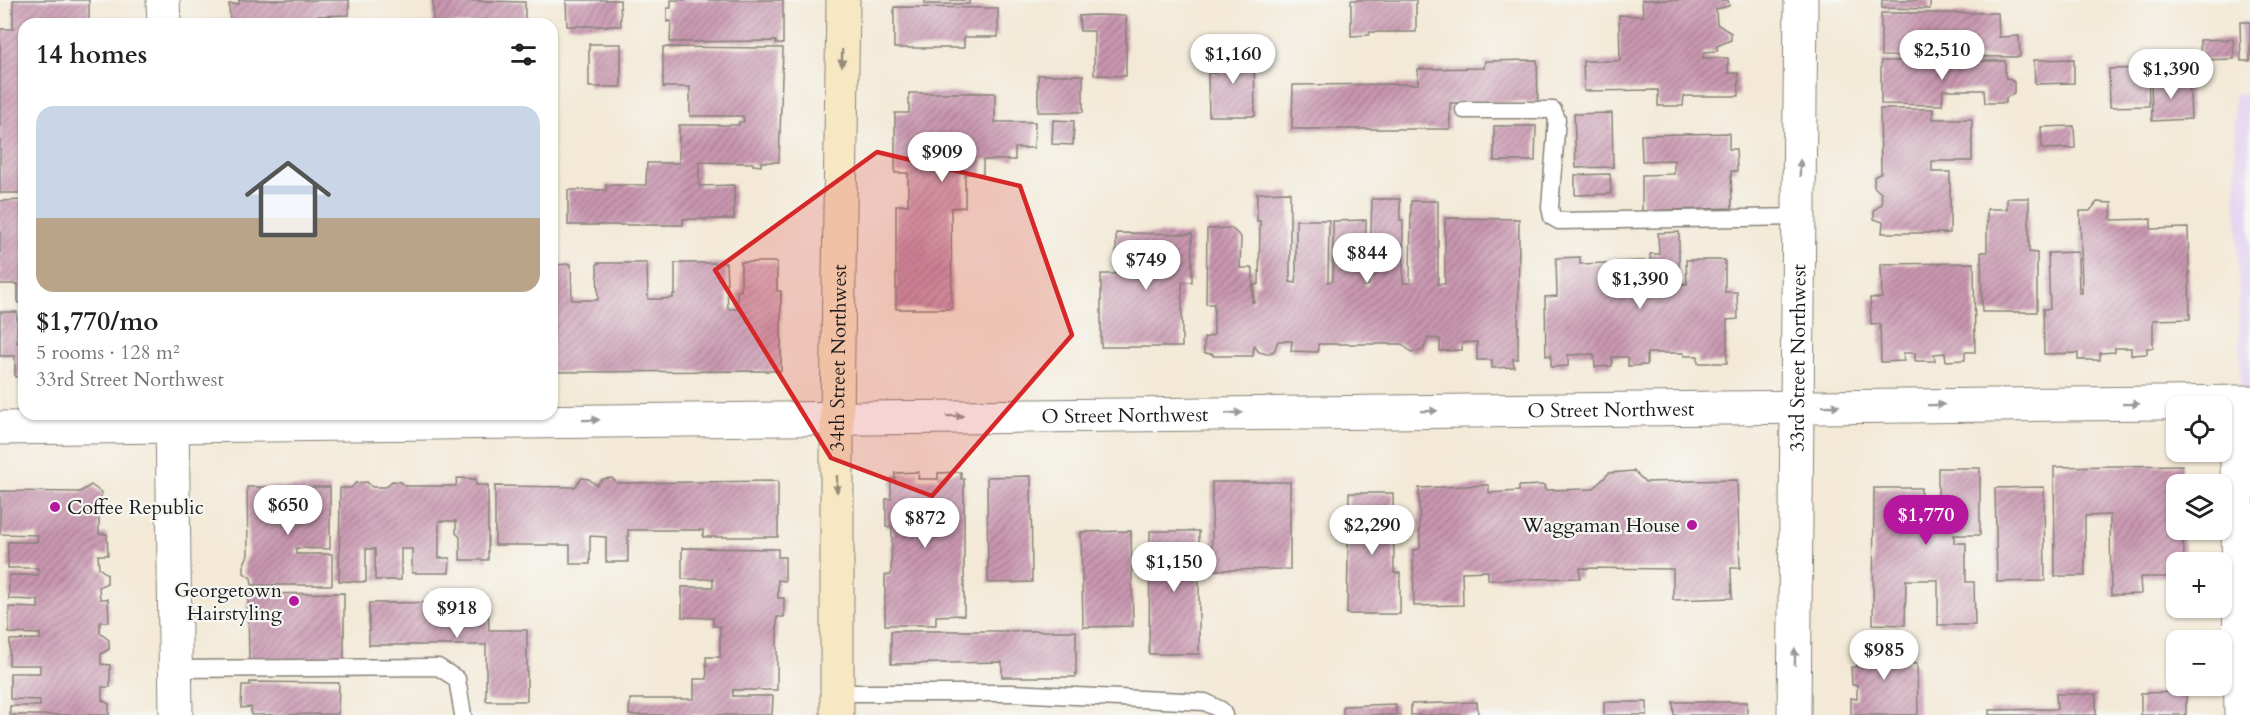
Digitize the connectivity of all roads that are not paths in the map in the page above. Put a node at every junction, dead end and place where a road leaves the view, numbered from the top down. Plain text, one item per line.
1 (163, 0) edge
2 (843, 0) edge
3 (1801, 0) edge
4 (164, 18) edge
5 (1464, 110) dead end
6 (1799, 217) junction
7 (2243, 402) edge
8 (1798, 407) junction
9 (837, 417) junction
10 (558, 418) edge
11 (172, 420) edge
12 (0, 428) edge
13 (176, 669) junction
14 (837, 704) edge
15 (177, 715) edge
16 (463, 715) edge
17 (1224, 715) edge
18 (1794, 715) edge
19 (2241, 715) edge

1 - 4 street
2 -> 9 street, 34th Street Northwest
6 -> 3 street, 33rd Street Northwest
5 - 6 lane
6 - 8 street, 33rd Street Northwest
8 -> 7 street, O Street Northwest
7 - 19 street
9 -> 8 street, O Street Northwest
18 -> 8 street, 33rd Street Northwest
10 -> 9 street, O Street Northwest
9 -> 14 street, 34th Street Northwest
11 - 12 street, O Street Northwest
11 - 13 street
13 - 15 street
13 - 16 lane
14 - 17 lane

